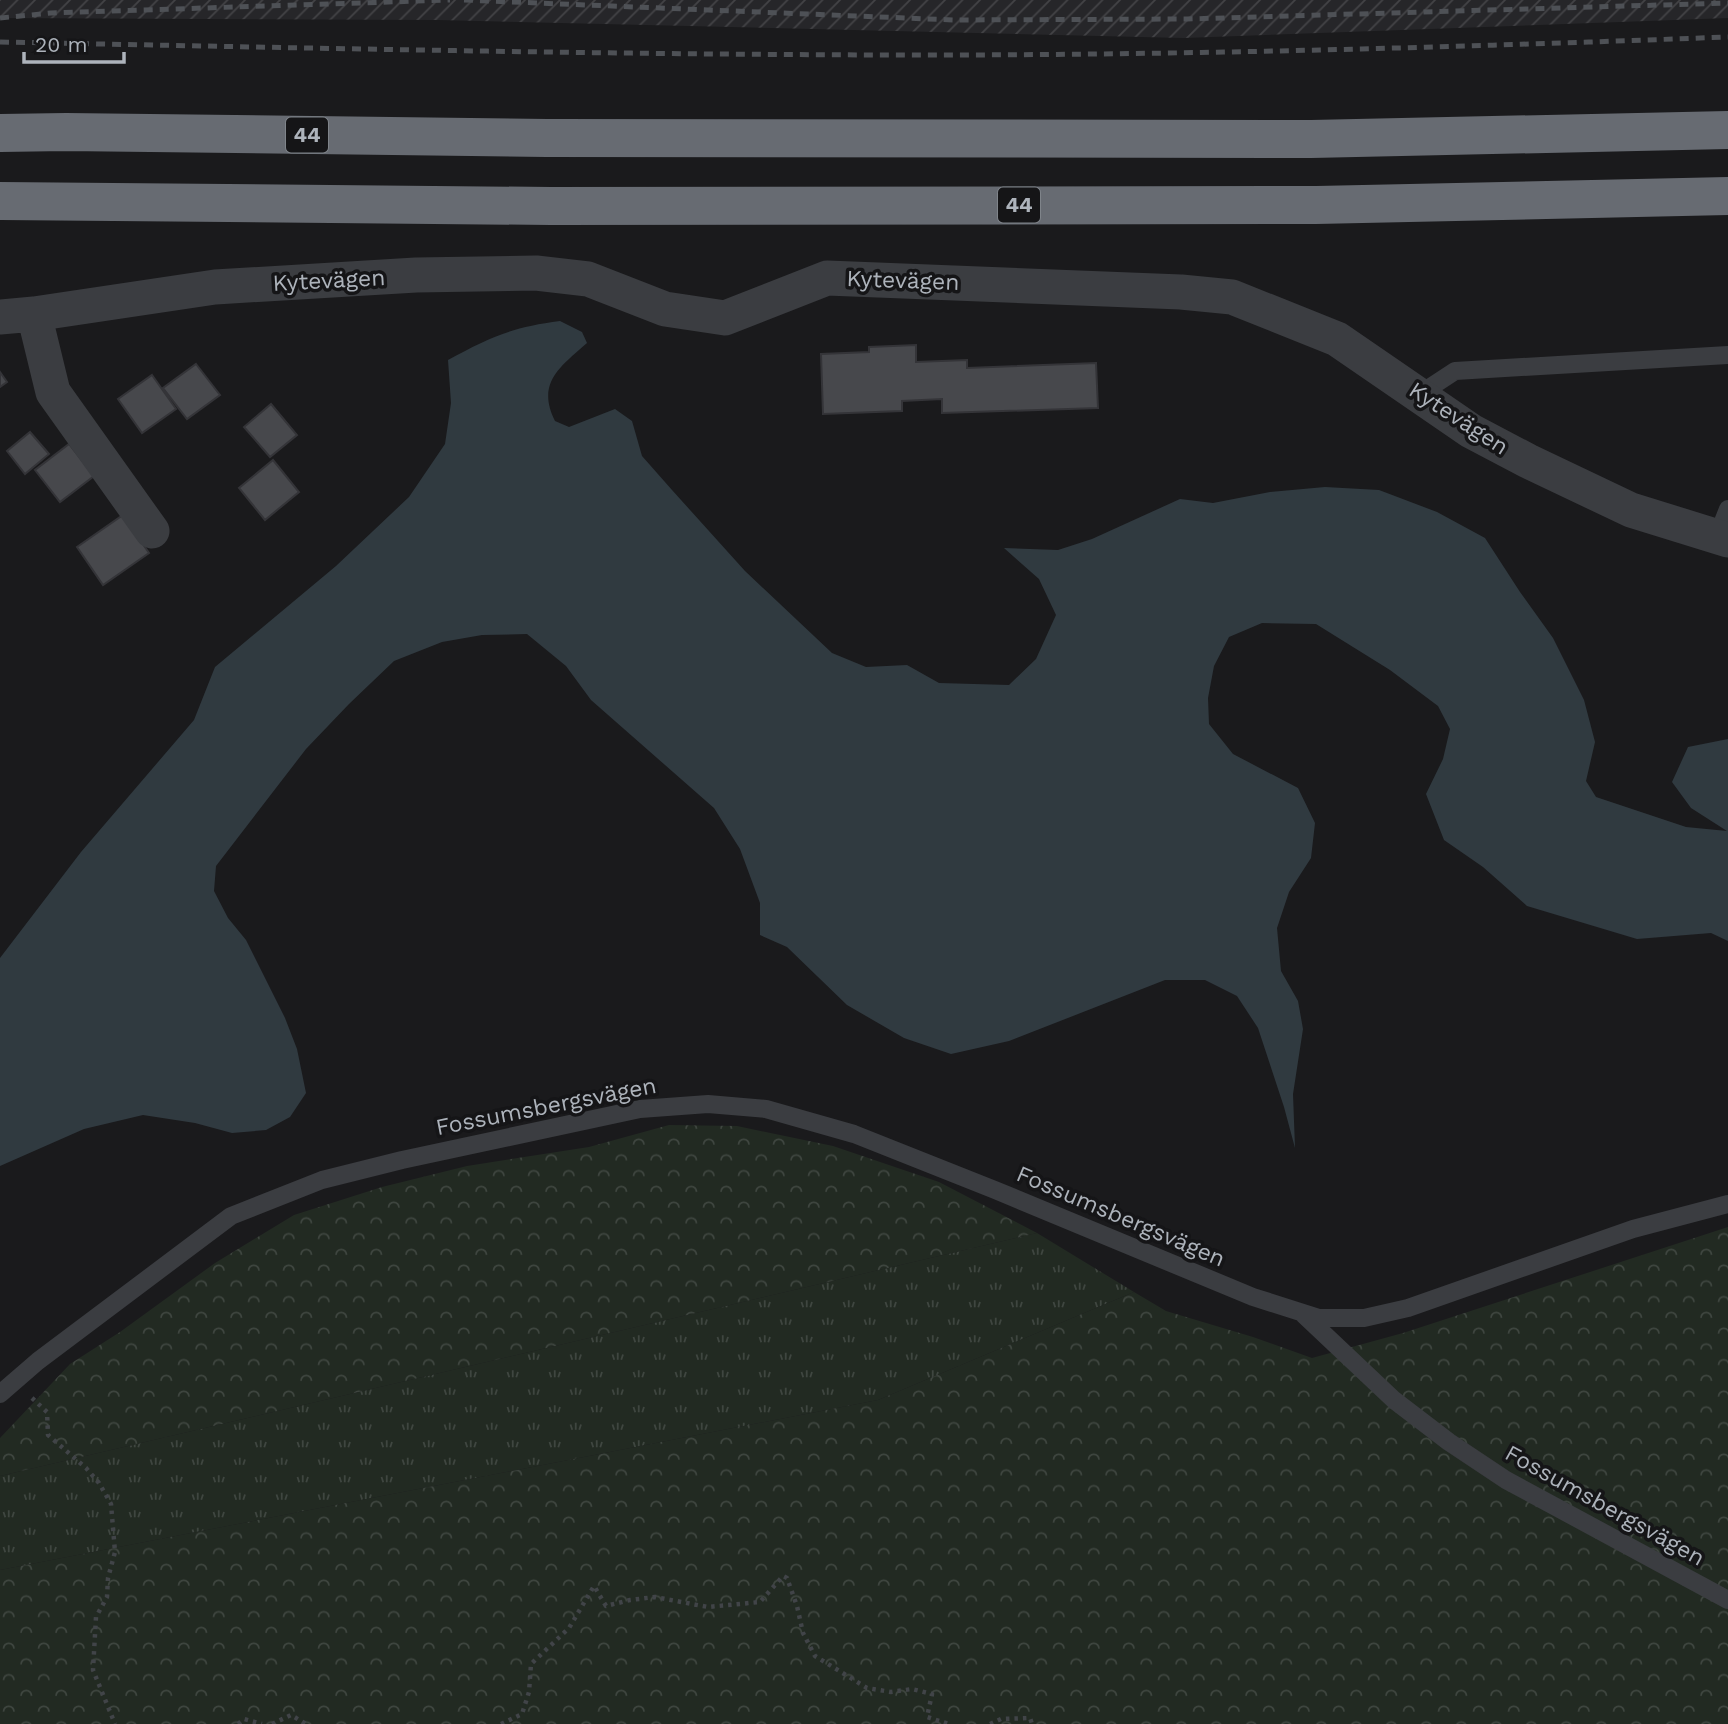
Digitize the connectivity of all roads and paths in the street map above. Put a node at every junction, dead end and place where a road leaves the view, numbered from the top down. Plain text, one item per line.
1 (0, 118) edge
2 (1728, 130) edge
3 (66, 132) junction
4 (0, 133) edge
5 (1728, 196) edge
6 (0, 201) edge
7 (34, 314) junction
8 (0, 317) edge
9 (1728, 355) edge
10 (1420, 394) junction
11 (1724, 529) edge
12 (152, 531) dead end
13 (1728, 1204) edge
14 (1301, 1312) junction
15 (0, 1394) edge
16 (29, 1395) dead end
17 (1728, 1600) edge
18 (115, 1724) edge
19 (238, 1724) edge
20 (262, 1724) edge
21 (272, 1724) edge
22 (306, 1724) edge
23 (500, 1724) edge
24 (949, 1724) edge
25 (990, 1724) edge
26 (1032, 1724) edge

1 - 3 highway
2 - 3 highway, 44
3 - 4 highway, 44
5 - 6 highway, 44
7 - 8 street, Kytevägen
7 - 10 street, Kytevägen
7 - 12 street
9 - 10 lane
10 - 11 street, Kytevägen
13 - 14 lane, Fossumsbergsvägen
14 - 15 lane, Fossumsbergsvägen
14 - 17 lane, Fossumsbergsvägen
16 - 18 path
19 - 20 path
21 - 22 path
23 - 24 path
25 - 26 path

